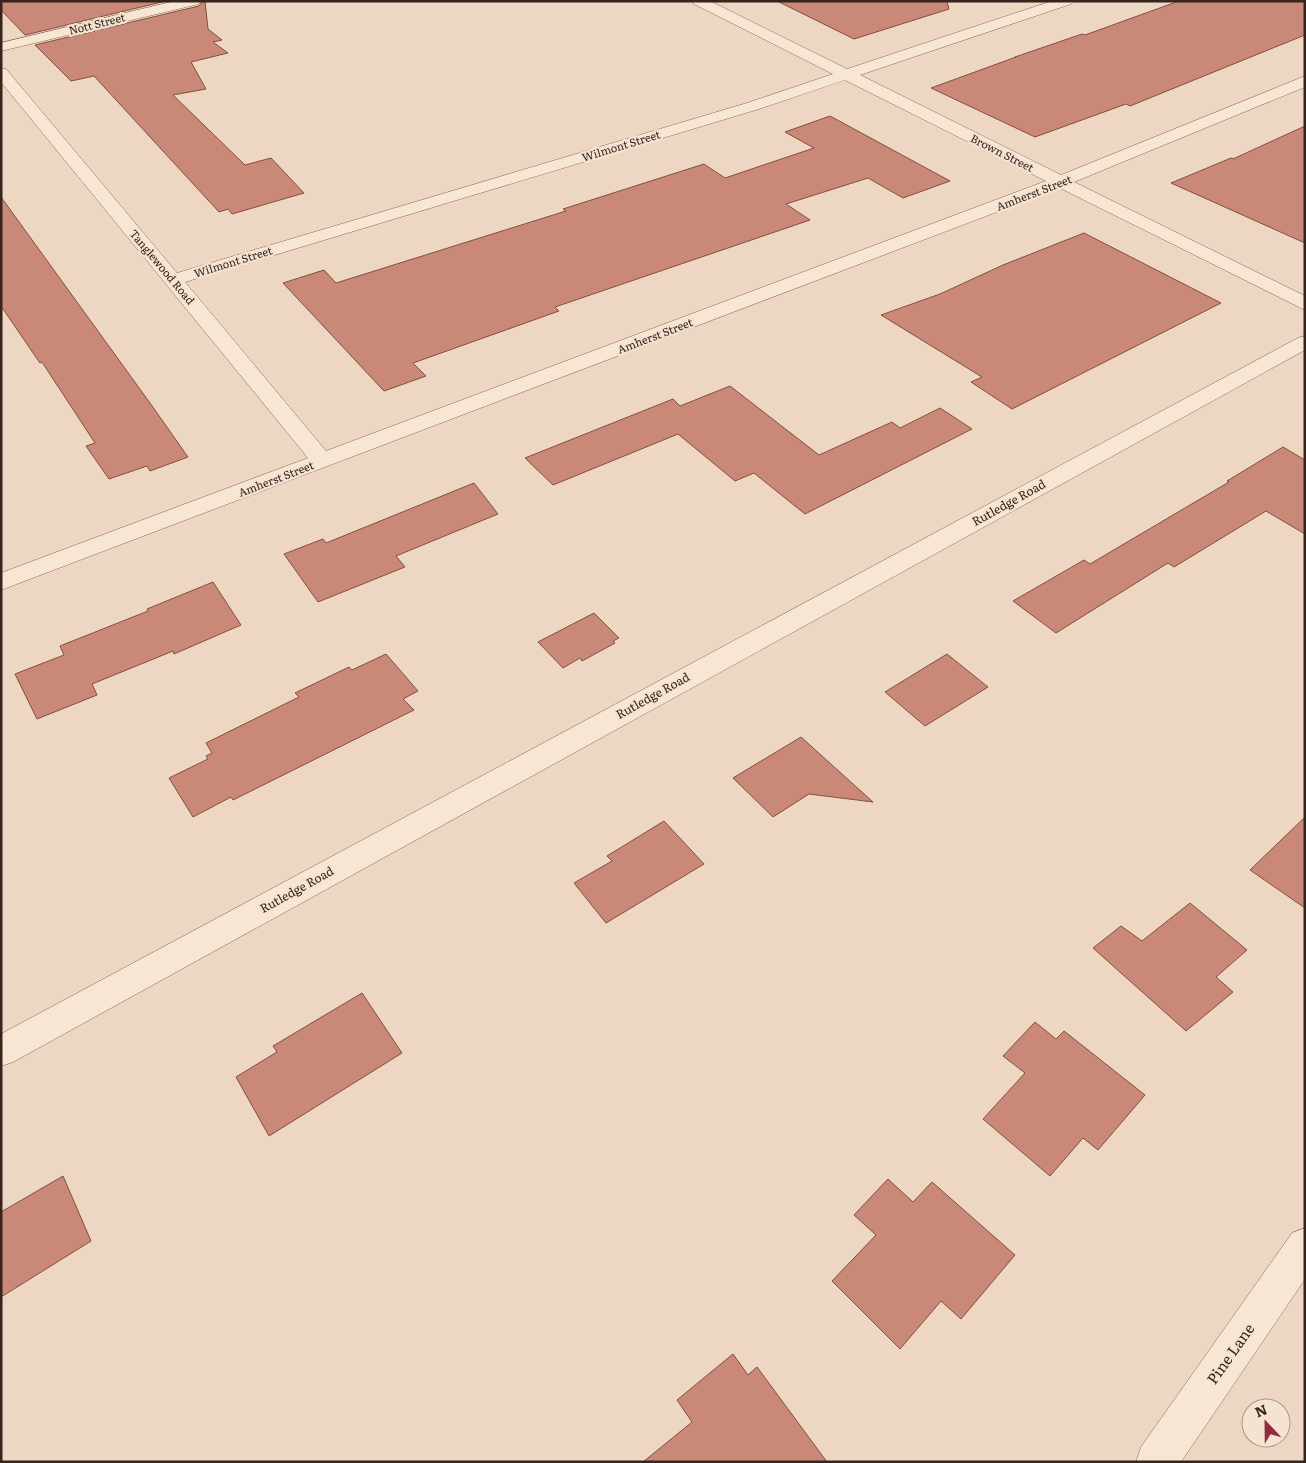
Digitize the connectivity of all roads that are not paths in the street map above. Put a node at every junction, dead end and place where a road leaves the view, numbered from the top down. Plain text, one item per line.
1 (194, 1) edge
2 (699, 1) edge
3 (1066, 1) edge
4 (1, 48) edge
5 (1, 72) edge
6 (846, 75) junction
7 (1305, 81) edge
8 (1061, 182) junction
9 (173, 280) junction
10 (1305, 304) edge
11 (1305, 342) edge
12 (322, 461) junction
13 (1, 582) edge
14 (1, 1051) edge
15 (1305, 1246) edge
16 (1156, 1462) edge

1 - 4 street, Nott Street
2 - 6 street, Brown Street
3 - 6 street, Wilmont Street
5 - 9 street, Tanglewood Road
6 - 8 street, Brown Street
6 - 9 street, Wilmont Street
7 - 8 street, Amherst Street
8 - 10 street, Brown Street
8 - 12 street, Amherst Street
9 - 12 street, Tanglewood Road
11 - 14 street, Rutledge Road
12 - 13 street, Amherst Street
15 - 16 street, Pine Lane

